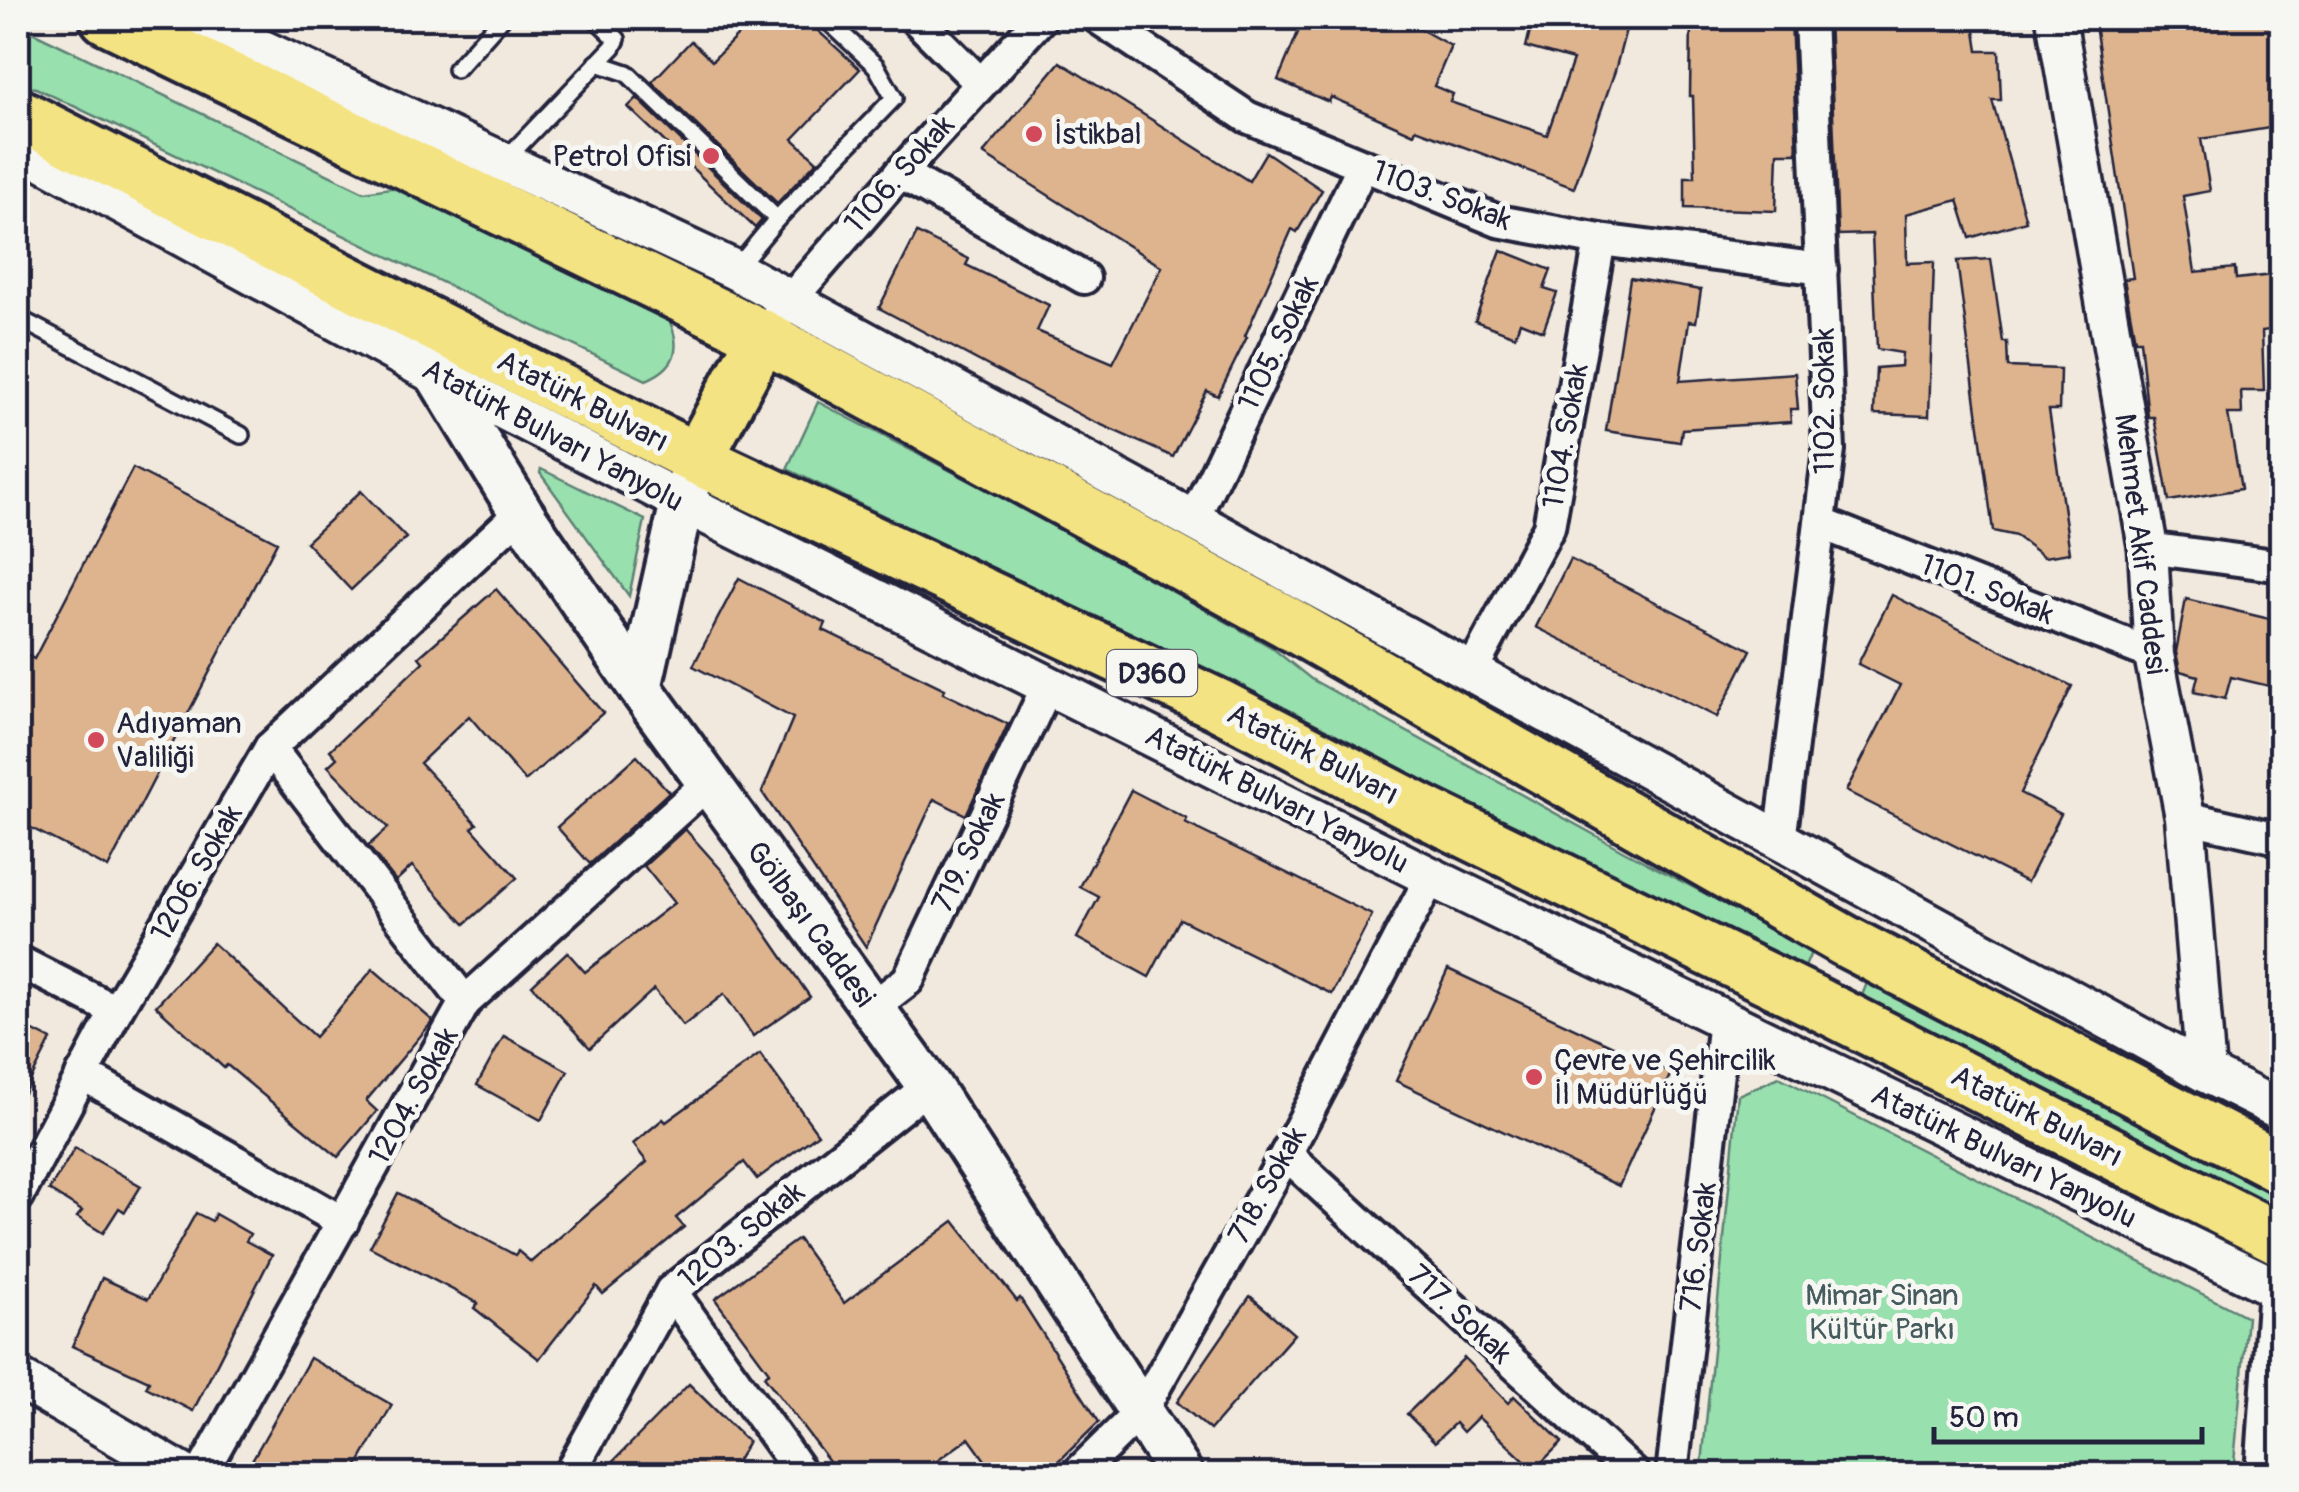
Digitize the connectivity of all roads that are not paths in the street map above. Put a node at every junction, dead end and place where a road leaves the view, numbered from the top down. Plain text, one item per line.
1 (106, 18) edge
2 (502, 18) edge
3 (595, 18) edge
4 (825, 18) edge
5 (915, 18) edge
6 (1041, 18) edge
7 (1098, 18) edge
8 (1810, 18) edge
9 (2056, 18) edge
10 (170, 28) edge
11 (597, 63) junction
12 (456, 69) dead end
13 (980, 83) junction
14 (18, 114) edge
15 (18, 146) edge
16 (503, 162) junction
17 (1363, 166) junction
18 (900, 173) junction
19 (777, 219) junction
20 (1600, 240) junction
21 (1822, 269) junction
22 (734, 270) junction
23 (1084, 278) dead end
24 (18, 318) edge
25 (775, 318) junction
26 (438, 376) junction
27 (241, 435) dead end
28 (689, 480) junction
29 (521, 512) junction
30 (1194, 520) junction
31 (1820, 523) junction
32 (2148, 548) junction
33 (2282, 566) edge
34 (2154, 655) junction
35 (1470, 674) junction
36 (1048, 685) junction
37 (640, 688) junction
38 (270, 748) junction
39 (708, 783) junction
40 (2185, 817) junction
41 (2282, 839) edge
42 (1780, 841) junction
43 (1432, 877) junction
44 (18, 961) edge
45 (466, 1002) junction
46 (873, 1007) junction
47 (116, 1011) junction
48 (1724, 1020) junction
49 (82, 1074) junction
50 (2206, 1074) junction
51 (929, 1086) junction
52 (2282, 1110) edge
53 (1286, 1154) junction
54 (2282, 1168) edge
55 (18, 1196) edge
56 (342, 1222) junction
57 (2279, 1273) edge
58 (671, 1291) junction
59 (18, 1378) edge
60 (1142, 1410) junction
61 (184, 1474) edge
62 (201, 1474) edge
63 (569, 1474) edge
64 (802, 1474) edge
65 (1076, 1474) edge
66 (1181, 1474) edge
67 (1634, 1474) edge
68 (1672, 1474) edge
69 (2261, 1474) edge

1 - 10 highway
2 - 12 lane
3 - 11 lane
4 - 19 lane
5 - 13 street
6 - 13 street, 1106. Sokak
7 - 17 street, 1103. Sokak
8 - 21 street, 1102. Sokak
9 - 32 street, Mehmet Akif Caddesi
10 - 16 street
10 - 25 highway
11 - 16 lane
11 - 19 lane
13 - 18 street, 1106. Sokak
14 - 28 highway, Atatürk Bulvarı / D360
15 - 26 street, Atatürk Bulvarı Yanyolu
16 - 22 street
17 - 20 street, 1103. Sokak
17 - 30 street, 1105. Sokak
18 - 23 street
18 - 25 street, 1106. Sokak
19 - 22 lane
20 - 21 street, 1103. Sokak
20 - 35 street, 1104. Sokak
21 - 31 street, 1102. Sokak
22 - 25 street
24 - 27 lane
25 - 28 highway
25 - 30 street
25 - 54 highway
26 - 28 street, Atatürk Bulvarı Yanyolu
26 - 29 main road, Gölbaşı Caddesi
28 - 36 street, Atatürk Bulvarı Yanyolu
28 - 37 main road
28 - 57 highway, Atatürk Bulvarı / D360
29 - 37 main road, Gölbaşı Caddesi
29 - 38 street, 1206. Sokak
30 - 35 street
31 - 34 street, 1101. Sokak
31 - 42 street, 1102. Sokak
32 - 33 street
32 - 34 street, Mehmet Akif Caddesi
34 - 40 street, Mehmet Akif Caddesi
35 - 42 street
36 - 43 street, Atatürk Bulvarı Yanyolu
36 - 46 street, 719. Sokak
37 - 39 main road, Gölbaşı Caddesi
38 - 45 street
38 - 47 street, 1206. Sokak
39 - 45 street, 1204. Sokak
39 - 46 main road, Gölbaşı Caddesi
40 - 41 street
40 - 50 street, Mehmet Akif Caddesi
42 - 50 street
43 - 48 street, Atatürk Bulvarı Yanyolu
43 - 53 street, 718. Sokak
44 - 47 street
45 - 56 street, 1204. Sokak
46 - 51 main road, Gölbaşı Caddesi
47 - 49 street, 1206. Sokak
48 - 57 street, Atatürk Bulvarı Yanyolu
48 - 68 street, 716. Sokak
49 - 55 street, 1206. Sokak
49 - 56 street
50 - 52 street
51 - 58 street, 1203. Sokak
51 - 60 main road, Gölbaşı Caddesi
53 - 60 street, 718. Sokak
53 - 67 street, 717. Sokak
56 - 62 street, 1204. Sokak
57 - 69 street
58 - 63 street, 1203. Sokak
58 - 64 street
59 - 61 street
60 - 65 street, 718. Sokak
60 - 66 main road, Gölbaşı Caddesi

